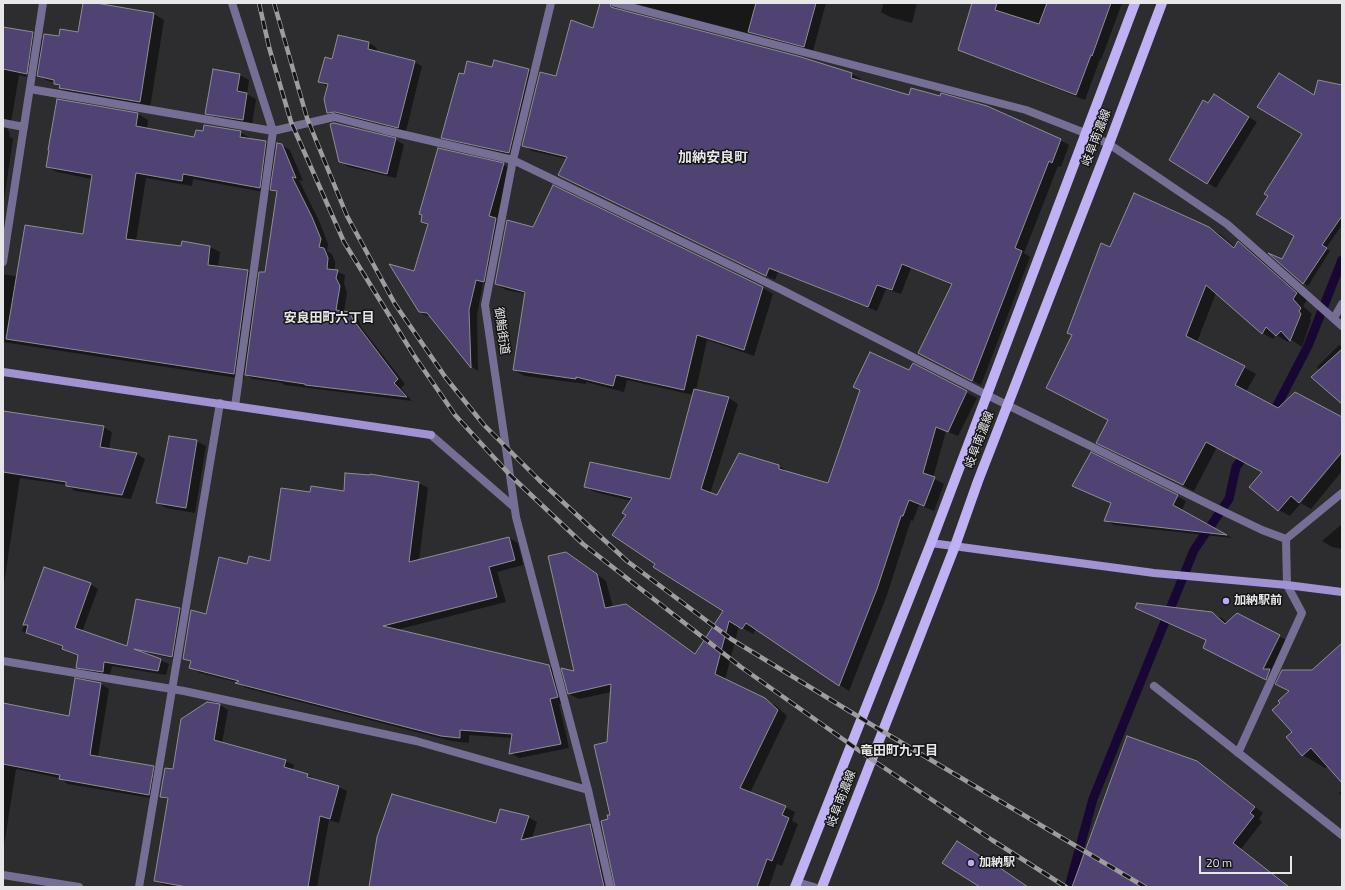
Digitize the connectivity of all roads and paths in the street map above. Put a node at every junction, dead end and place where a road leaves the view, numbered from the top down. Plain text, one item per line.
1 (43, 3) edge
2 (232, 3) edge
3 (551, 3) edge
4 (615, 3) edge
5 (1134, 3) edge
6 (1162, 3) edge
7 (30, 89) junction
8 (3, 123) edge
9 (24, 127) junction
10 (273, 131) junction
11 (1085, 133) junction
12 (1109, 144) junction
13 (513, 160) junction
14 (3, 262) edge
15 (1342, 304) edge
16 (1331, 315) junction
17 (1342, 326) edge
18 (3, 372) edge
19 (987, 395) junction
20 (220, 403) junction
21 (1008, 405) junction
22 (235, 406) junction
23 (1342, 493) edge
24 (514, 507) junction
25 (1286, 539) junction
26 (930, 542) junction
27 (955, 546) junction
28 (1287, 585) junction
29 (1342, 592) edge
30 (3, 661) edge
31 (1154, 686) dead end
32 (172, 689) junction
33 (1238, 753) junction
34 (588, 790) junction
35 (1342, 835) edge
36 (3, 875) edge
37 (796, 884) edge
38 (79, 887) edge
39 (139, 887) edge
40 (610, 887) edge
41 (814, 887) edge
42 (822, 887) edge

1 - 7 street
2 - 10 street
3 - 13 street, 御鮨街道
4 - 11 street
5 - 11 main road, 岐阜南濃線
6 - 12 main road, 岐阜南濃線
7 - 9 street
7 - 10 street
8 - 9 street
9 - 14 street
10 - 13 street
10 - 22 street
11 - 12 street
11 - 19 main road, 岐阜南濃線
12 - 16 street
12 - 21 main road, 岐阜南濃線
13 - 19 street
13 - 24 street, 御鮨街道
15 - 16 street
16 - 17 street
18 - 20 street
19 - 21 street
19 - 26 main road, 岐阜南濃線
20 - 22 street
20 - 32 street
21 - 25 street
21 - 27 main road, 岐阜南濃線
22 - 24 street
23 - 25 street
24 - 34 street, 御鮨街道
25 - 28 street
26 - 27 street
26 - 37 main road, 岐阜南濃線
27 - 28 street
27 - 42 main road, 岐阜南濃線
28 - 29 street
28 - 33 street
30 - 32 street
31 - 33 street
32 - 34 street
32 - 39 street
33 - 35 street
34 - 40 street, 御鮨街道
36 - 38 street
37 - 41 street

